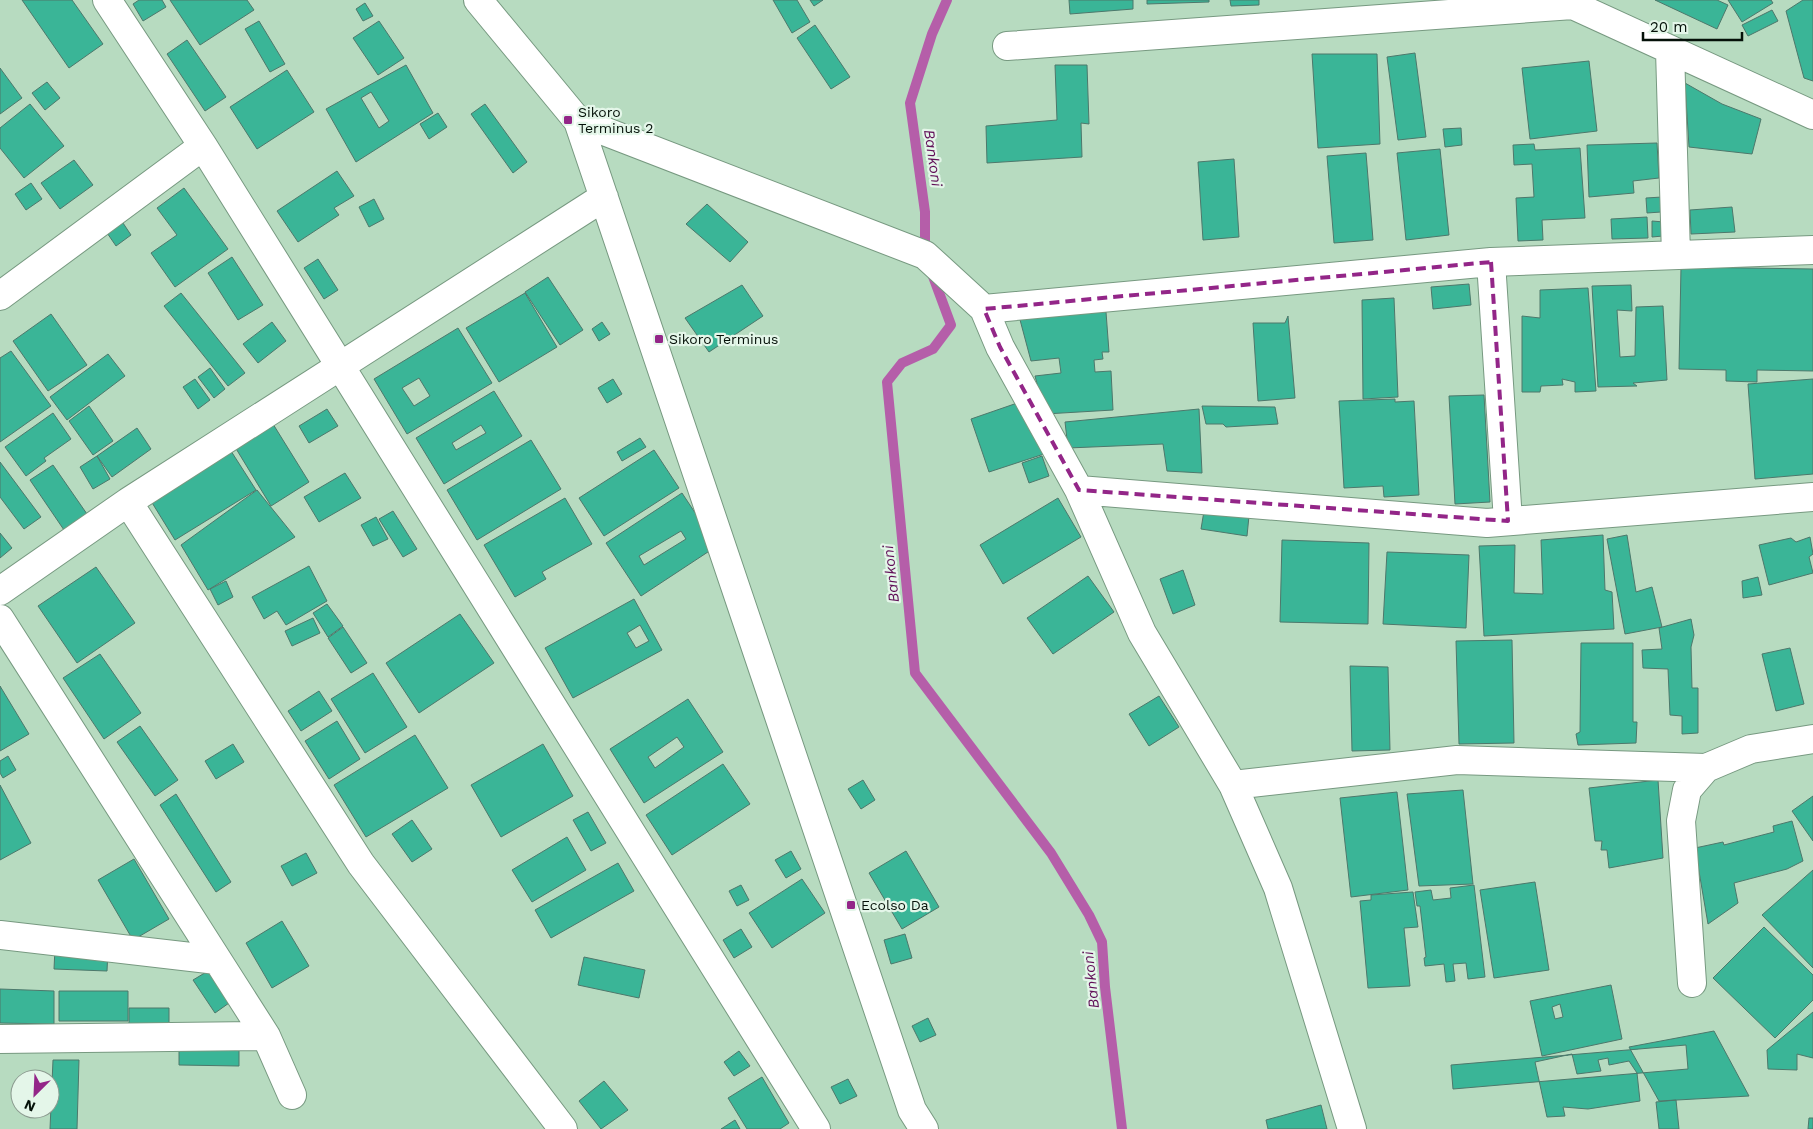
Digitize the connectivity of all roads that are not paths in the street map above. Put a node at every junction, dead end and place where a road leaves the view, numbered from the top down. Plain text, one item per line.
1 (107, 0) edge
2 (478, 0) edge
3 (1572, 2) edge
4 (1007, 46) dead end
5 (1670, 50) junction
6 (1813, 115) edge
7 (578, 121) junction
8 (203, 146) junction
9 (604, 197) junction
10 (1813, 250) edge
11 (1676, 255) junction
12 (1491, 262) junction
13 (0, 296) edge
14 (984, 309) junction
15 (340, 366) junction
16 (1080, 490) junction
17 (1813, 497) edge
18 (128, 502) junction
19 (1508, 522) junction
20 (0, 591) edge
21 (0, 619) edge
22 (1813, 739) edge
23 (1706, 768) junction
24 (1233, 785) junction
25 (0, 935) edge
26 (217, 960) junction
27 (1692, 983) dead end
28 (266, 1036) junction
29 (0, 1039) edge
30 (292, 1095) dead end
31 (563, 1129) edge
32 (816, 1129) edge
33 (924, 1129) edge
34 (1352, 1129) edge

1 - 8 street
2 - 7 street
3 - 4 street
3 - 5 street
5 - 6 street
5 - 11 street
7 - 9 street
7 - 14 street
8 - 13 street
8 - 15 street
9 - 15 street
9 - 33 street
10 - 11 street
11 - 12 street
12 - 14 street
12 - 19 street
14 - 16 street
15 - 18 street
15 - 32 street
16 - 19 street
16 - 24 street
17 - 19 street
18 - 20 street
18 - 31 street
21 - 26 street
22 - 23 street
23 - 24 street
23 - 27 street
24 - 34 street
25 - 26 street
26 - 28 street
28 - 29 street
28 - 30 street

